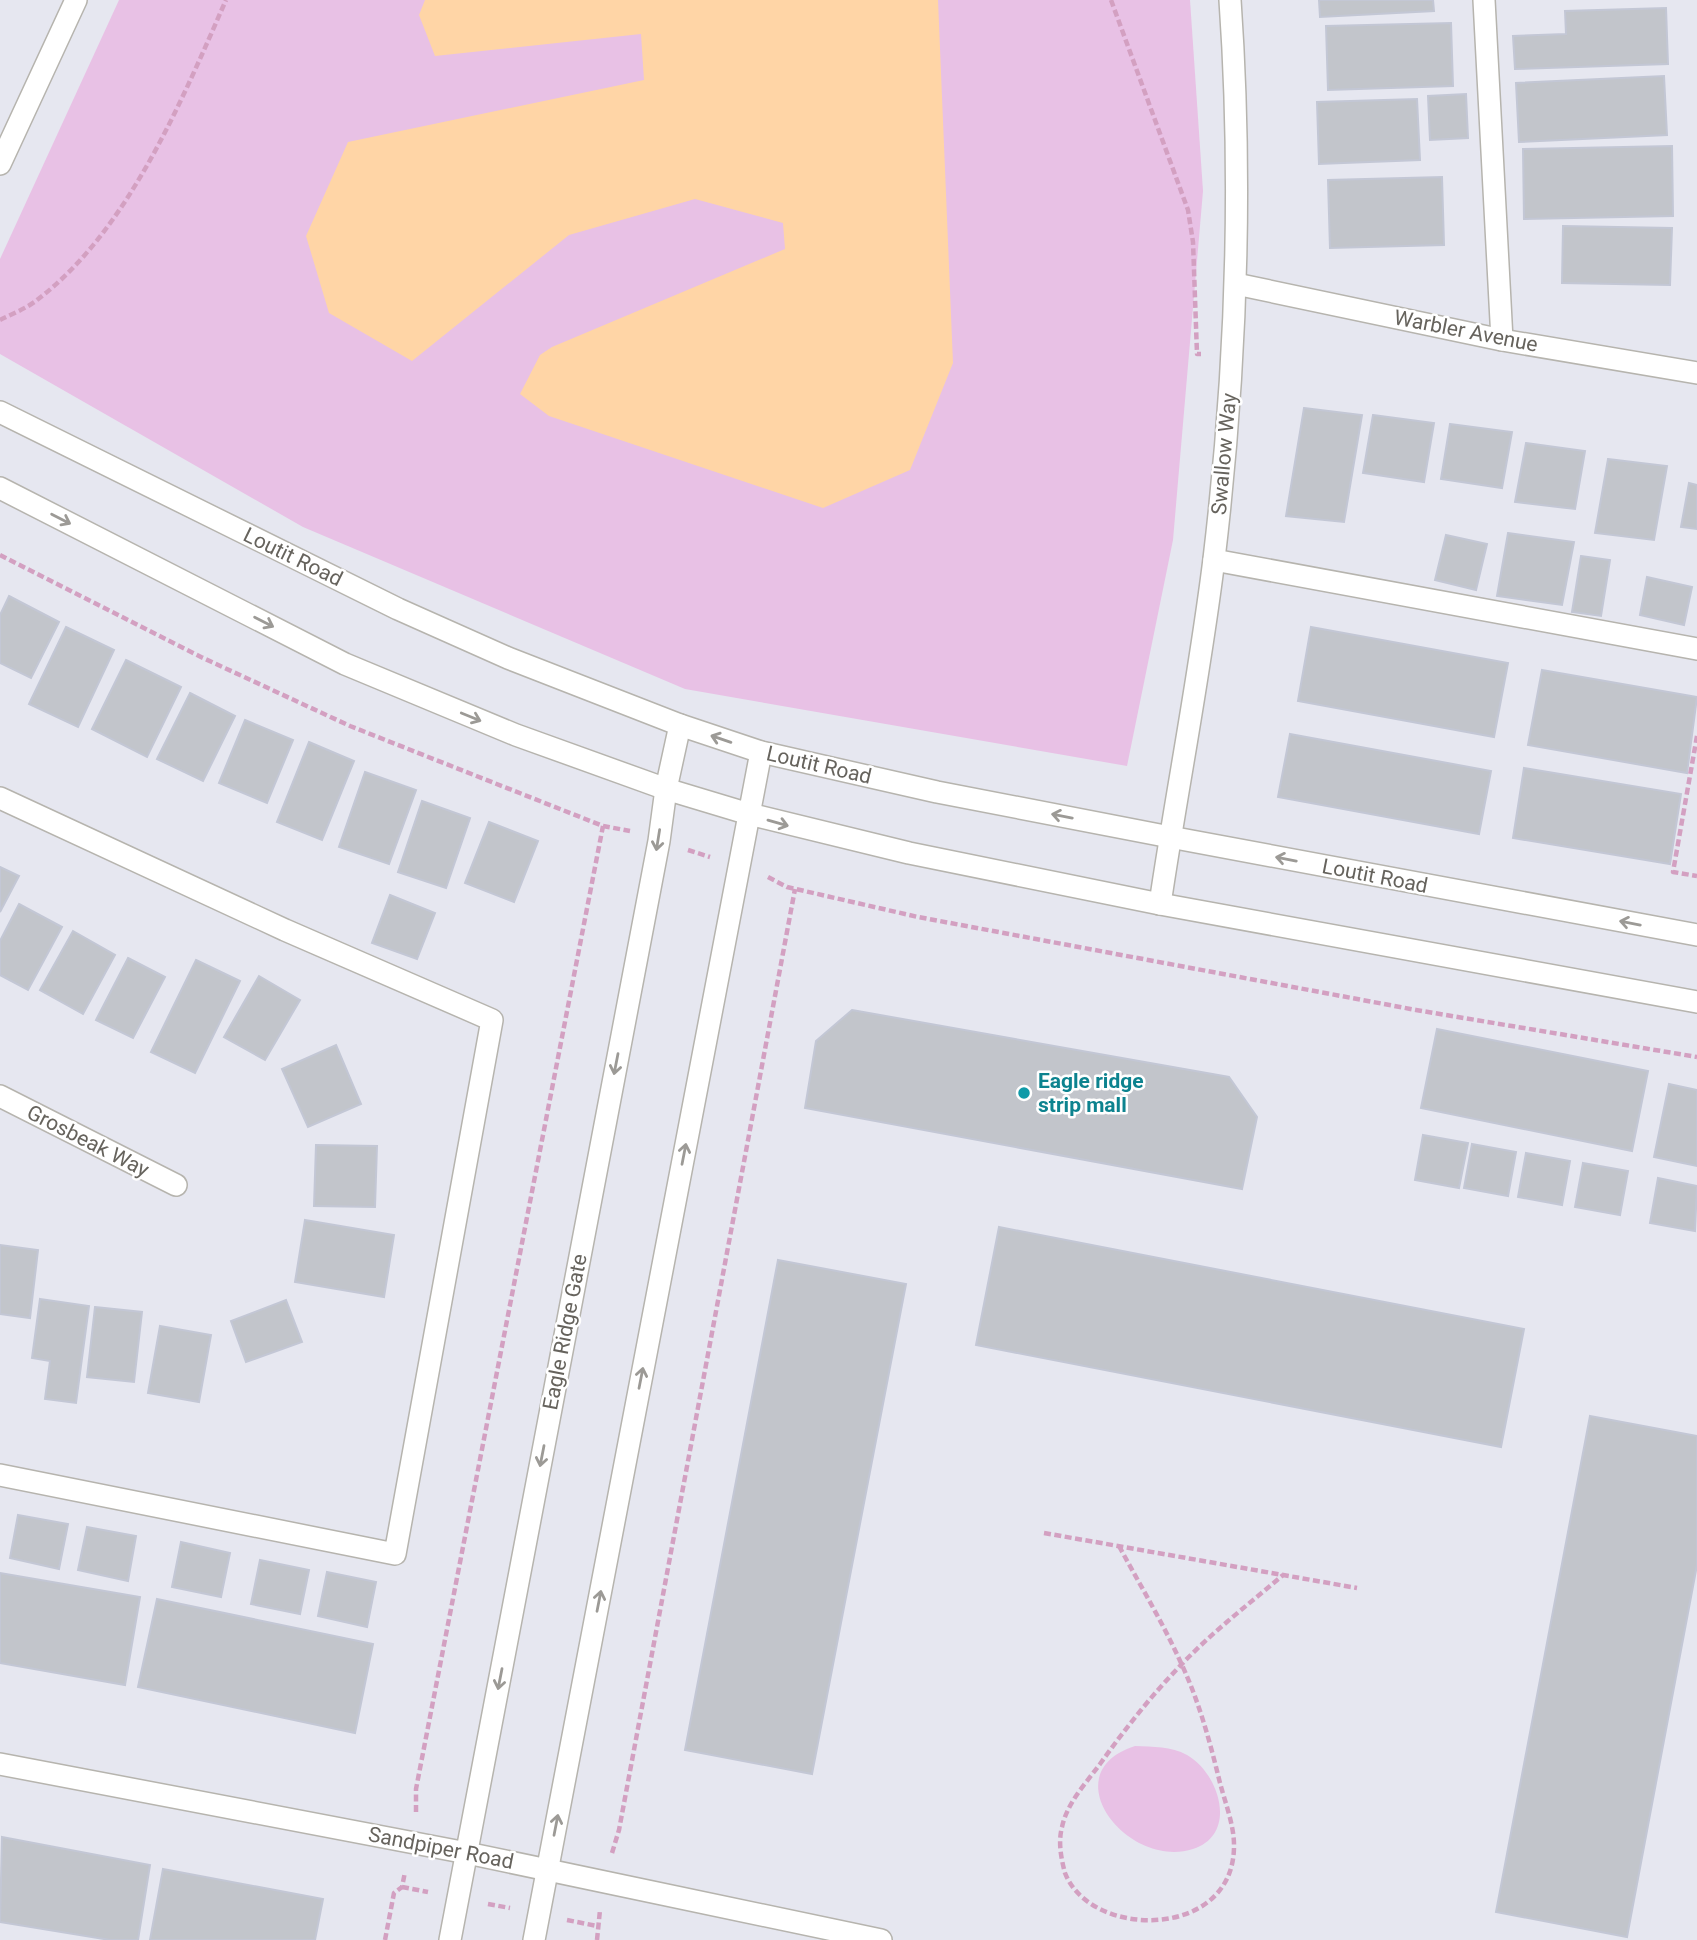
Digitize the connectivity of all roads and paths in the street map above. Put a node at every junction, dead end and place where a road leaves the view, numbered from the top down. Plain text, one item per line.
1 (76, 0) edge
2 (226, 0) edge
3 (1111, 0) edge
4 (1230, 0) edge
5 (1484, 0) edge
6 (7, 133) edge
7 (0, 164) edge
8 (1236, 284) junction
9 (0, 320) edge
10 (1502, 340) junction
11 (1233, 354) junction
12 (1697, 373) edge
13 (0, 412) edge
14 (0, 488) edge
15 (0, 555) edge
16 (1214, 560) junction
17 (1697, 649) edge
18 (680, 725) junction
19 (1697, 736) edge
20 (1696, 748) edge
21 (761, 752) junction
22 (666, 789) junction
23 (0, 798) edge
24 (749, 814) junction
25 (603, 827) junction
26 (1170, 838) junction
27 (659, 841) junction
28 (739, 866) junction
29 (1697, 876) edge
30 (795, 889) junction
31 (1160, 904) junction
32 (1697, 935) edge
33 (1697, 1002) edge
34 (1697, 1056) edge
35 (0, 1096) edge
36 (176, 1185) dead end
37 (0, 1475) edge
38 (1044, 1533) dead end
39 (1119, 1546) junction
40 (1283, 1575) junction
41 (1357, 1588) dead end
42 (1182, 1664) junction
43 (0, 1763) edge
44 (418, 1800) dead end
45 (615, 1840) dead end
46 (467, 1853) junction
47 (547, 1870) junction
48 (458, 1898) junction
49 (1084, 1909) dead end
50 (1202, 1913) dead end
51 (539, 1914) junction
52 (385, 1940) edge
53 (450, 1940) edge
54 (534, 1940) edge
55 (597, 1940) edge
56 (881, 1940) edge

1 - 6 street
2 - 9 path
3 - 11 path
4 - 8 street, Swallow Way
5 - 10 street
6 - 7 street
8 - 10 street, Warbler Avenue
8 - 11 street, Swallow Way
10 - 12 street, Warbler Avenue
11 - 16 street, Swallow Way
13 - 18 street, Loutit Road
14 -> 22 street
15 - 25 path
16 - 17 street
16 - 26 street, Swallow Way
21 -> 18 street, Loutit Road
18 - 22 street, Eagle Ridge Gate
19 - 20 path
20 - 29 path
21 - 24 street
26 -> 21 street, Loutit Road
22 - 24 street
22 -> 27 street, Eagle Ridge Gate
23 - 37 street
24 - 28 street
24 -> 31 street
25 - 27 path
25 - 44 path
26 - 31 street, Swallow Way
32 -> 26 street, Loutit Road
27 - 28 path
27 -> 46 street, Eagle Ridge Gate
28 - 30 path
47 -> 28 street
30 - 34 path
30 - 45 path
31 - 33 street
35 - 36 street, Grosbeak Way
38 - 39 path
39 - 40 path
39 - 42 path
40 - 41 path
40 - 42 path
42 - 49 path
42 - 50 path
43 - 46 street, Sandpiper Road
46 - 47 street, Sandpiper Road
46 - 48 street, Eagle Ridge Gate
47 - 51 street
47 - 56 street, Sandpiper Road
48 - 51 path
48 - 52 path
48 - 53 street, Eagle Ridge Gate
51 - 54 street
51 - 55 path

